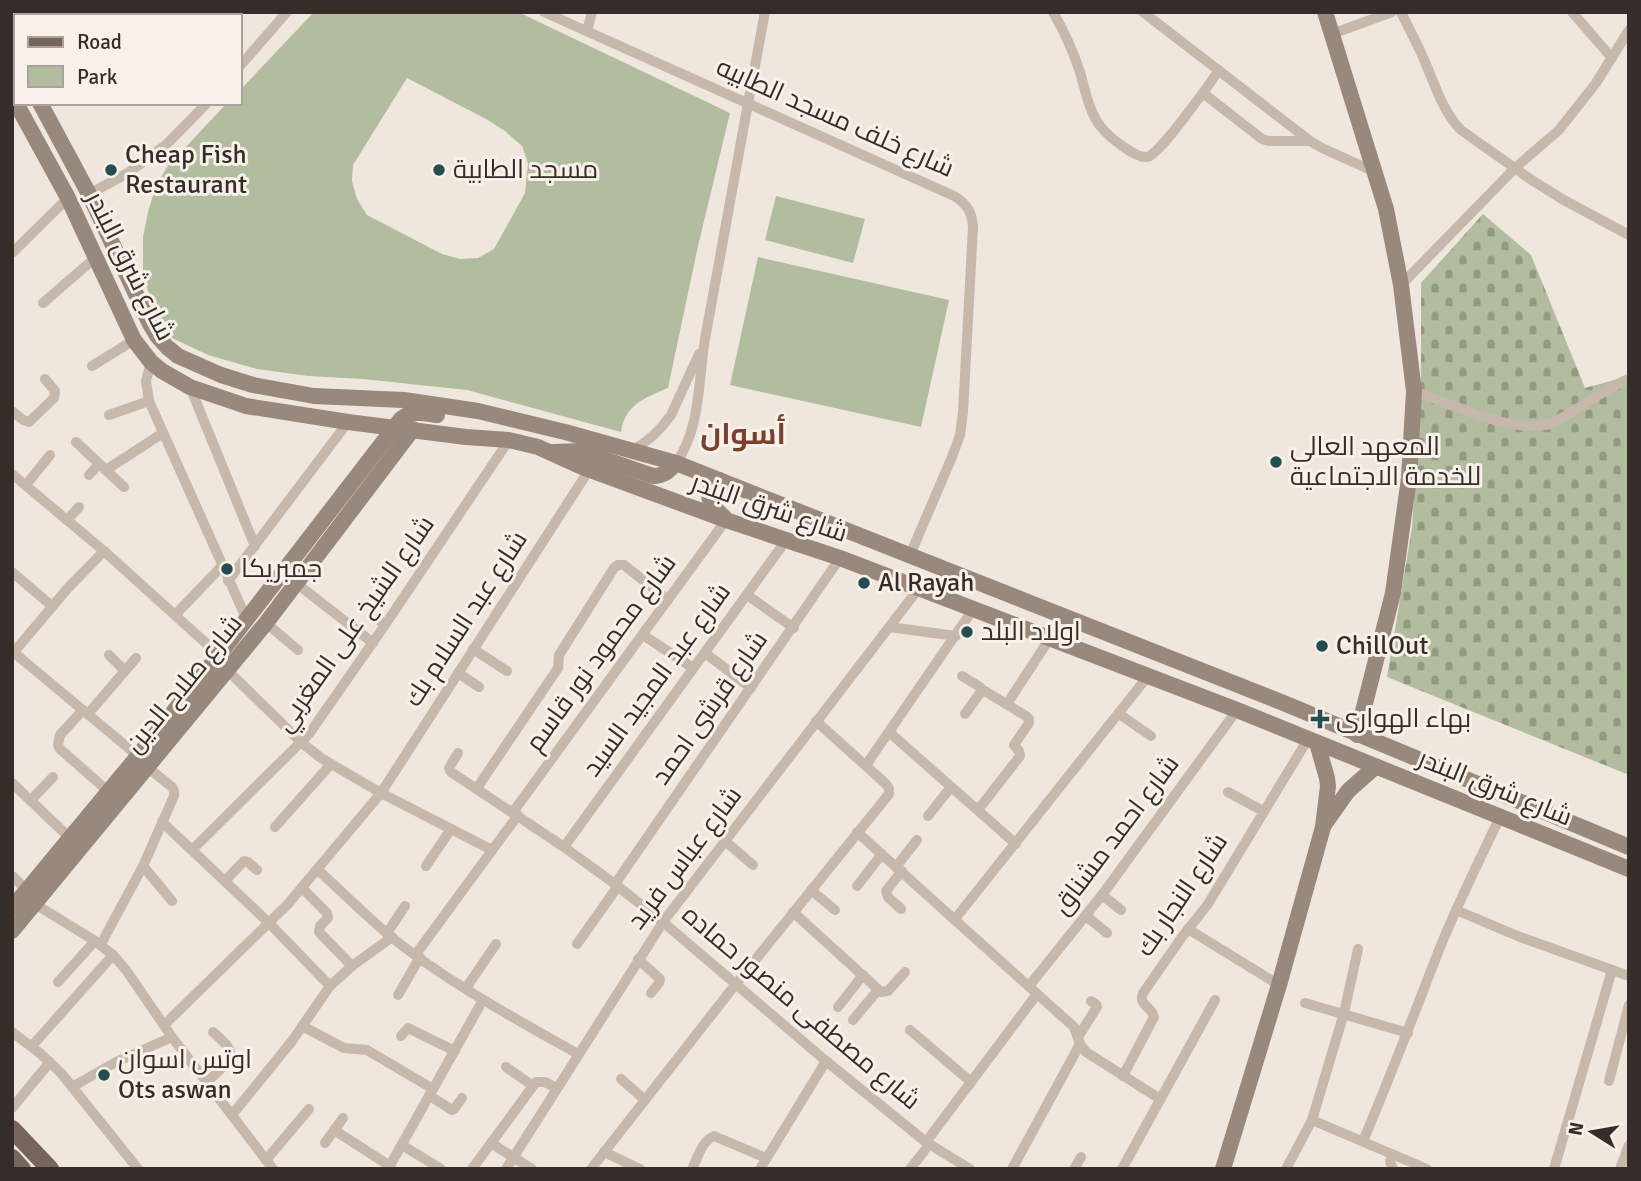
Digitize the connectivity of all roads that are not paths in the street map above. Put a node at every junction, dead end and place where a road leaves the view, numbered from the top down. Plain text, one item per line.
1 (544, 12) edge
2 (592, 12) edge
3 (765, 12) edge
4 (1053, 12) edge
5 (1143, 12) edge
6 (1325, 12) edge
7 (1392, 12) edge
8 (1401, 12) edge
9 (1572, 12) edge
10 (283, 13) edge
11 (1629, 30) edge
12 (587, 31) junction
13 (1332, 34) junction
14 (1612, 58) junction
15 (242, 64) edge
16 (1219, 71) junction
17 (1203, 93) junction
18 (748, 104) junction
19 (17, 105) edge
20 (41, 105) edge
21 (205, 105) edge
22 (1310, 141) junction
23 (1515, 168) junction
24 (1375, 172) junction
25 (89, 194) junction
26 (68, 198) junction
27 (1629, 236) edge
28 (12, 253) edge
29 (95, 258) junction
30 (1401, 285) junction
31 (43, 303) dead end
32 (134, 340) junction
33 (705, 342) junction
34 (151, 362) junction
35 (92, 366) dead end
36 (45, 379) dead end
37 (1629, 379) edge
38 (190, 387) junction
39 (1415, 391) junction
40 (149, 401) junction
41 (12, 411) edge
42 (109, 415) dead end
43 (502, 416) junction
44 (348, 422) junction
45 (394, 427) junction
46 (413, 429) junction
47 (163, 433) junction
48 (509, 440) junction
49 (76, 442) dead end
50 (631, 451) junction
51 (551, 452) junction
52 (50, 455) dead end
53 (676, 463) junction
54 (103, 467) junction
55 (589, 470) junction
56 (12, 474) edge
57 (89, 475) dead end
58 (720, 480) junction
59 (26, 485) junction
60 (124, 487) dead end
61 (79, 507) dead end
62 (68, 520) junction
63 (726, 520) junction
64 (787, 539) junction
65 (255, 546) junction
66 (104, 551) junction
67 (910, 555) junction
68 (840, 558) junction
69 (222, 566) junction
70 (12, 572) edge
71 (228, 581) junction
72 (296, 583) junction
73 (919, 588) junction
74 (747, 595) junction
75 (668, 600) junction
76 (52, 606) junction
77 (974, 608) junction
78 (372, 614) dead end
79 (175, 615) junction
80 (247, 620) junction
81 (266, 623) junction
82 (385, 625) junction
83 (889, 626) junction
84 (793, 628) junction
85 (643, 635) junction
86 (956, 636) junction
87 (1049, 638) junction
88 (373, 643) junction
89 (473, 649) junction
90 (298, 650) dead end
91 (13, 651) edge
92 (705, 653) junction
93 (109, 655) dead end
94 (219, 655) junction
95 (136, 658) dead end
96 (693, 668) junction
97 (227, 670) junction
98 (125, 671) junction
99 (507, 671) dead end
100 (458, 673) junction
101 (962, 676) dead end
102 (1148, 677) junction
103 (479, 687) dead end
104 (751, 688) junction
105 (982, 691) junction
106 (1007, 704) junction
107 (1237, 710) junction
108 (86, 712) junction
109 (965, 714) dead end
110 (1119, 714) junction
111 (816, 721) junction
112 (889, 732) junction
113 (1357, 735) junction
114 (1151, 736) dead end
115 (1313, 741) junction
116 (302, 743) junction
117 (458, 753) dead end
118 (143, 762) junction
119 (331, 764) junction
120 (866, 765) junction
121 (1376, 767) junction
122 (53, 777) dead end
123 (12, 783) edge
124 (951, 787) junction
125 (477, 788) junction
126 (109, 792) junction
127 (1228, 792) dead end
128 (381, 793) junction
129 (31, 800) junction
130 (978, 810) junction
131 (1263, 811) junction
132 (515, 814) junction
133 (928, 816) dead end
134 (1500, 817) junction
135 (162, 822) junction
136 (275, 827) dead end
137 (1323, 827) junction
138 (451, 829) junction
139 (857, 832) junction
140 (70, 838) junction
141 (917, 839) dead end
142 (724, 841) junction
143 (1016, 844) junction
144 (565, 846) junction
145 (1629, 847) edge
146 (192, 850) junction
147 (492, 850) junction
148 (882, 854) junction
149 (753, 865) dead end
150 (143, 866) junction
151 (426, 866) dead end
152 (899, 869) junction
153 (1629, 869) edge
154 (257, 870) dead end
155 (318, 870) junction
156 (12, 876) edge
157 (225, 881) junction
158 (616, 885) junction
159 (857, 886) dead end
160 (302, 888) junction
161 (811, 890) junction
162 (1102, 895) junction
163 (31, 897) junction
164 (173, 901) dead end
165 (405, 906) dead end
166 (12, 908) edge
167 (901, 909) dead end
168 (835, 910) dead end
169 (1121, 910) dead end
170 (1456, 910) junction
171 (793, 912) junction
172 (1086, 916) junction
173 (956, 919) junction
174 (663, 922) junction
175 (269, 923) junction
176 (1188, 929) junction
177 (12, 931) edge
178 (1107, 933) dead end
179 (389, 935) junction
180 (98, 942) junction
181 (496, 944) dead end
182 (577, 944) dead end
183 (1358, 949) dead end
184 (113, 954) junction
185 (418, 956) junction
186 (638, 960) junction
187 (352, 966) junction
188 (1612, 970) junction
189 (905, 972) dead end
190 (863, 975) junction
191 (1629, 976) edge
192 (58, 982) dead end
193 (734, 985) junction
194 (1279, 985) junction
195 (330, 986) junction
196 (466, 988) junction
197 (878, 990) junction
198 (1033, 990) junction
199 (650, 993) dead end
200 (398, 995) dead end
201 (483, 1000) junction
202 (1215, 1000) dead end
203 (1091, 1001) dead end
204 (1305, 1003) dead end
205 (1629, 1005) edge
206 (838, 1007) dead end
207 (1344, 1013) junction
208 (853, 1020) dead end
209 (164, 1025) junction
210 (302, 1026) junction
211 (910, 1030) dead end
212 (12, 1032) edge
213 (213, 1032) dead end
214 (1408, 1033) junction
215 (401, 1036) dead end
216 (172, 1037) junction
217 (1079, 1041) junction
218 (32, 1046) junction
219 (455, 1051) junction
220 (578, 1054) junction
221 (826, 1061) junction
222 (50, 1062) junction
223 (506, 1067) dead end
224 (1123, 1076) junction
225 (621, 1079) dead end
226 (207, 1082) junction
227 (971, 1082) junction
228 (1609, 1082) dead end
229 (533, 1086) junction
230 (72, 1087) junction
231 (556, 1088) junction
232 (432, 1092) junction
233 (462, 1097) dead end
234 (1160, 1099) junction
235 (645, 1100) junction
236 (12, 1108) edge
237 (309, 1109) dead end
238 (232, 1115) junction
239 (343, 1118) dead end
240 (1312, 1120) junction
241 (12, 1129) edge
242 (334, 1130) junction
243 (1363, 1141) junction
244 (325, 1143) dead end
245 (491, 1143) junction
246 (928, 1144) junction
247 (402, 1145) junction
248 (1629, 1145) edge
249 (604, 1152) junction
250 (1392, 1155) junction
251 (514, 1157) junction
252 (1081, 1157) dead end
253 (12, 1158) edge
254 (766, 1158) junction
255 (269, 1164) edge
256 (389, 1167) edge
257 (22, 1169) edge
258 (50, 1169) edge
259 (138, 1169) edge
260 (441, 1169) edge
261 (472, 1169) edge
262 (506, 1169) edge
263 (532, 1169) edge
264 (591, 1169) edge
265 (640, 1169) edge
266 (692, 1169) edge
267 (760, 1169) edge
268 (910, 1169) edge
269 (970, 1169) edge
270 (1012, 1169) edge
271 (1074, 1169) edge
272 (1122, 1169) edge
273 (1223, 1169) edge
274 (1286, 1169) edge
275 (1393, 1169) edge
276 (1427, 1169) edge
277 (1554, 1169) edge
278 (1620, 1169) edge

1 - 12 street, شارع خلف مسجد الطابيه
2 - 12 street
3 - 18 street
4 - 17 street
5 - 16 street
6 - 13 main road
7 - 13 street
8 - 23 street
9 - 14 street
10 - 15 street
11 - 14 street
12 - 18 street, شارع خلف مسجد الطابيه
13 - 24 main road
14 - 23 street
16 - 17 street
16 - 22 street
17 - 22 street
18 - 33 street
18 - 67 street, شارع خلف مسجد الطابيه
19 - 26 main road, شارع شرق البندر
20 - 25 main road, شارع شرق البندر
21 - 25 street
22 - 24 street
23 - 27 street
23 - 30 street
24 - 30 main road
25 - 43 main road, شارع شرق البندر
26 - 28 street
26 - 29 main road, شارع شرق البندر
29 - 31 street
29 - 32 main road, شارع شرق البندر
30 - 39 main road
32 - 34 main road, شارع شرق البندر
32 - 35 street
33 - 50 street
33 - 53 street
34 - 38 main road, شارع شرق البندر
34 - 40 street
36 - 41 street
37 - 39 street
38 - 44 main road, شارع شرق البندر
38 - 65 street
39 - 113 main road
40 - 42 street
40 - 47 street
43 - 45 main road
43 - 50 main road, شارع شرق البندر
44 - 45 main road, شارع شرق البندر
44 - 65 street
45 - 46 main road, شارع شرق البندر
45 - 80 main road, شارع صلاح الدين
46 - 48 main road, شارع شرق البندر
46 - 72 main road, شارع صلاح الدين
47 - 54 street
47 - 69 street
48 - 51 main road, شارع شرق البندر
48 - 82 street, شارع الشيخ على المغربي
49 - 54 street
50 - 53 main road, شارع شرق البندر
51 - 53 main road
51 - 55 main road, شارع شرق البندر
52 - 59 street
53 - 58 main road, شارع شرق البندر
54 - 57 street
54 - 60 street
55 - 63 main road, شارع شرق البندر
55 - 89 street, شارع عبد السلام بك
56 - 59 street
58 - 63 main road
58 - 67 main road, شارع شرق البندر
59 - 62 street
61 - 62 street
62 - 66 street
63 - 64 main road, شارع شرق البندر
63 - 75 street, شارع محمود نور قاسم
64 - 68 main road, شارع شرق البندر
64 - 74 street, شارع عبد المجيد السيد
65 - 71 street
66 - 76 street
66 - 79 street
67 - 113 main road, شارع شرق البندر
68 - 73 main road, شارع شرق البندر
68 - 84 street, شارع قرشى احمد
69 - 71 street
69 - 79 street
70 - 76 street
71 - 80 street
72 - 81 main road, شارع صلاح الدين
72 - 88 street
73 - 77 main road, شارع شرق البندر
73 - 83 street, شارع عباس فريد
74 - 84 street
74 - 92 street, شارع عبد المجيد السيد
75 - 85 street, شارع محمود نور قاسم
75 - 125 street
76 - 91 street
77 - 86 street
77 - 87 main road, شارع شرق البندر
78 - 82 street
79 - 94 street
80 - 94 main road, شارع صلاح الدين
81 - 90 street
81 - 97 main road, شارع صلاح الدين
82 - 88 street, شارع الشيخ على المغربي
83 - 86 street
83 - 111 street, شارع عباس فريد
84 - 104 street, شارع قرشى احمد
85 - 96 street
85 - 132 street, شارع محمود نور قاسم
86 - 112 street
87 - 102 main road, شارع شرق البندر
87 - 106 street
88 - 116 street, شارع الشيخ على المغربي
89 - 99 street
89 - 100 street, شارع عبد السلام بك
91 - 108 street
92 - 96 street, شارع عبد المجيد السيد
92 - 104 street
93 - 98 street
94 - 118 main road, شارع صلاح الدين
95 - 98 street
96 - 144 street, شارع عبد المجيد السيد
97 - 116 street
97 - 118 main road, شارع صلاح الدين
98 - 108 street
100 - 103 street
100 - 128 street, شارع عبد السلام بك
101 - 105 street
102 - 107 main road, شارع شرق البندر
102 - 110 street
104 - 158 street, شارع قرشى احمد
105 - 106 street
105 - 109 street
106 - 130 street
107 - 115 main road, شارع شرق البندر
107 - 162 street, شارع احمد مشناق
108 - 118 street
108 - 126 street
110 - 114 street
110 - 143 street
111 - 120 street
111 - 142 street, شارع عباس فريد
112 - 120 street
112 - 124 street
113 - 145 main road, شارع شرق البندر
115 - 121 main road, شارع شرق البندر
115 - 131 street, شارع النجار بك
115 - 137 main road
116 - 119 street
116 - 146 street, شارع الشيخ على المغربي
117 - 125 street, شارع مصطفى منصور حماده
118 - 126 main road, شارع صلاح الدين
118 - 135 street
118 - 163 main road, شارع صلاح الدين
119 - 128 street
119 - 136 street
120 - 139 street
121 - 134 main road, شارع شرق البندر
121 - 137 main road
122 - 129 street
123 - 129 street
124 - 130 street
124 - 133 street
125 - 132 street, شارع مصطفى منصور حماده
126 - 140 main road, شارع صلاح الدين
127 - 131 street
128 - 138 street
128 - 155 street, شارع عبد السلام بك
129 - 140 street
130 - 143 street
131 - 176 street, شارع النجار بك
132 - 144 street, شارع مصطفى منصور حماده
132 - 147 street, شارع محمود نور قاسم
134 - 153 main road, شارع شرق البندر
134 - 170 street
135 - 146 street
135 - 150 street
137 - 194 main road
138 - 147 street
138 - 151 street
139 - 148 street
139 - 161 street
140 - 163 main road, شارع صلاح الدين
141 - 152 street
142 - 149 street
142 - 174 street, شارع عباس فريد
143 - 173 street
144 - 158 street, شارع مصطفى منصور حماده
146 - 157 street
147 - 185 street, شارع محمود نور قاسم
148 - 152 street
148 - 159 street
150 - 164 street
150 - 180 street
152 - 167 street
152 - 173 street
154 - 157 street
155 - 160 street, شارع عبد السلام بك
155 - 179 street
156 - 163 street
157 - 175 street
158 - 174 street, شارع مصطفى منصور حماده
158 - 182 street, شارع قرشى احمد
160 - 175 street, شارع عبد السلام بك
160 - 187 street
161 - 168 street
161 - 171 street
162 - 169 street
162 - 172 street, شارع احمد مشناق
163 - 166 main road, شارع صلاح الدين
163 - 177 main road, شارع صلاح الدين
163 - 180 street
165 - 179 street
170 - 188 street
170 - 214 street
171 - 190 street
171 - 193 street
172 - 178 street
172 - 198 street, شارع احمد مشناق
173 - 198 street
174 - 186 street, شارع عباس فريد
174 - 193 street, شارع مصطفى منصور حماده
175 - 195 street
175 - 209 street, شارع عبد السلام بك
176 - 194 street
176 - 224 street, شارع النجار بك
179 - 185 street
179 - 187 street
180 - 184 street
180 - 192 street
181 - 196 street
183 - 207 street
184 - 209 street
184 - 218 street
185 - 196 street
185 - 200 street, شارع محمود نور قاسم
186 - 199 street
186 - 220 street, شارع عباس فريد
187 - 195 street
188 - 191 street
188 - 277 street
189 - 197 street
190 - 197 street
190 - 206 street
193 - 221 street, شارع مصطفى منصور حماده
193 - 235 street
194 - 273 main road
195 - 210 street
196 - 201 street
197 - 208 street
198 - 217 street
198 - 227 street, شارع احمد مشناق
201 - 219 street
201 - 220 street
202 - 234 street
203 - 217 street
204 - 207 street
205 - 228 street
207 - 214 street
207 - 240 street
209 - 216 street
210 - 232 street
210 - 238 street
211 - 227 street
212 - 218 street
213 - 226 street
214 - 243 street
215 - 219 street
216 - 226 street
216 - 230 street
217 - 224 street
217 - 270 street
218 - 222 street
219 - 232 street
220 - 231 street, شارع عباس فريد
221 - 246 street, شارع مصطفى منصور حماده
221 - 254 street
222 - 230 street
222 - 236 street
223 - 229 street
224 - 234 street
225 - 235 street
226 - 238 street
227 - 246 street, شارع احمد مشناق
229 - 231 street
229 - 245 street
230 - 259 street
231 - 251 street, شارع عباس فريد
232 - 233 street
232 - 247 street
234 - 272 street
235 - 249 street
237 - 255 street
238 - 255 street
239 - 242 street
240 - 243 street
240 - 274 street
241 - 258 main road
242 - 244 street
242 - 256 street
243 - 250 street
245 - 251 street
245 - 261 street
246 - 268 street, شارع احمد مشناق
246 - 269 street, شارع مصطفى منصور حماده
247 - 256 street
247 - 260 street
248 - 278 street
249 - 264 street
249 - 265 street
250 - 275 street
250 - 276 street
251 - 262 street, شارع عباس فريد
251 - 263 street
252 - 271 street
253 - 257 main road
254 - 266 street
254 - 267 street

